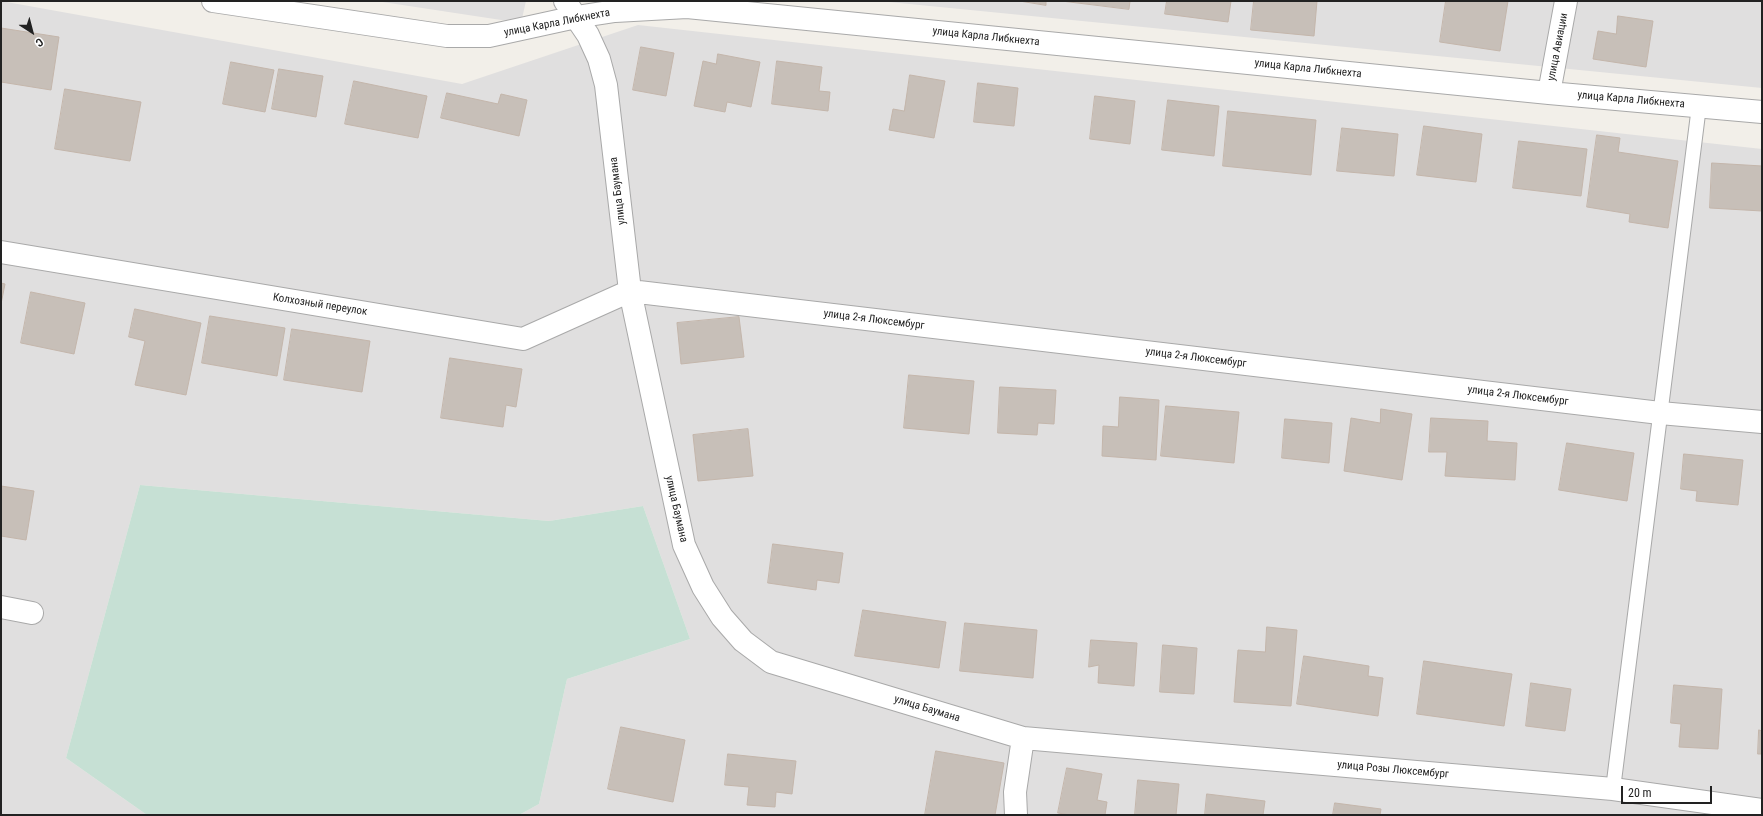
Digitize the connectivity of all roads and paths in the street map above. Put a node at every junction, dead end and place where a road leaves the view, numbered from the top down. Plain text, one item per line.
1 (213, 1) edge
2 (1566, 1) edge
3 (571, 9) edge
4 (1549, 93) junction
5 (1699, 106) junction
6 (1762, 112) edge
7 (1, 252) edge
8 (630, 291) junction
9 (1660, 413) junction
10 (1762, 422) edge
11 (1, 607) edge
12 (32, 613) dead end
13 (1023, 738) junction
14 (1613, 790) junction
15 (1762, 810) edge
16 (1016, 815) edge

1 - 3 street, улица Карла Либкнехта
2 - 4 street, улица Авиации
3 - 4 street, улица Карла Либкнехта
3 - 8 street, улица Баумана
4 - 5 street, улица Карла Либкнехта
5 - 6 street, улица Карла Либкнехта
5 - 9 lane
7 - 8 street, Колхозный переулок
8 - 9 street, улица 2-я Люксембург
8 - 13 street, улица Баумана
9 - 10 street, улица 2-я Люксембург
9 - 14 lane
11 - 12 street
13 - 14 street, улица Розы Люксембург
13 - 16 street
14 - 15 street, улица Розы Люксембург

